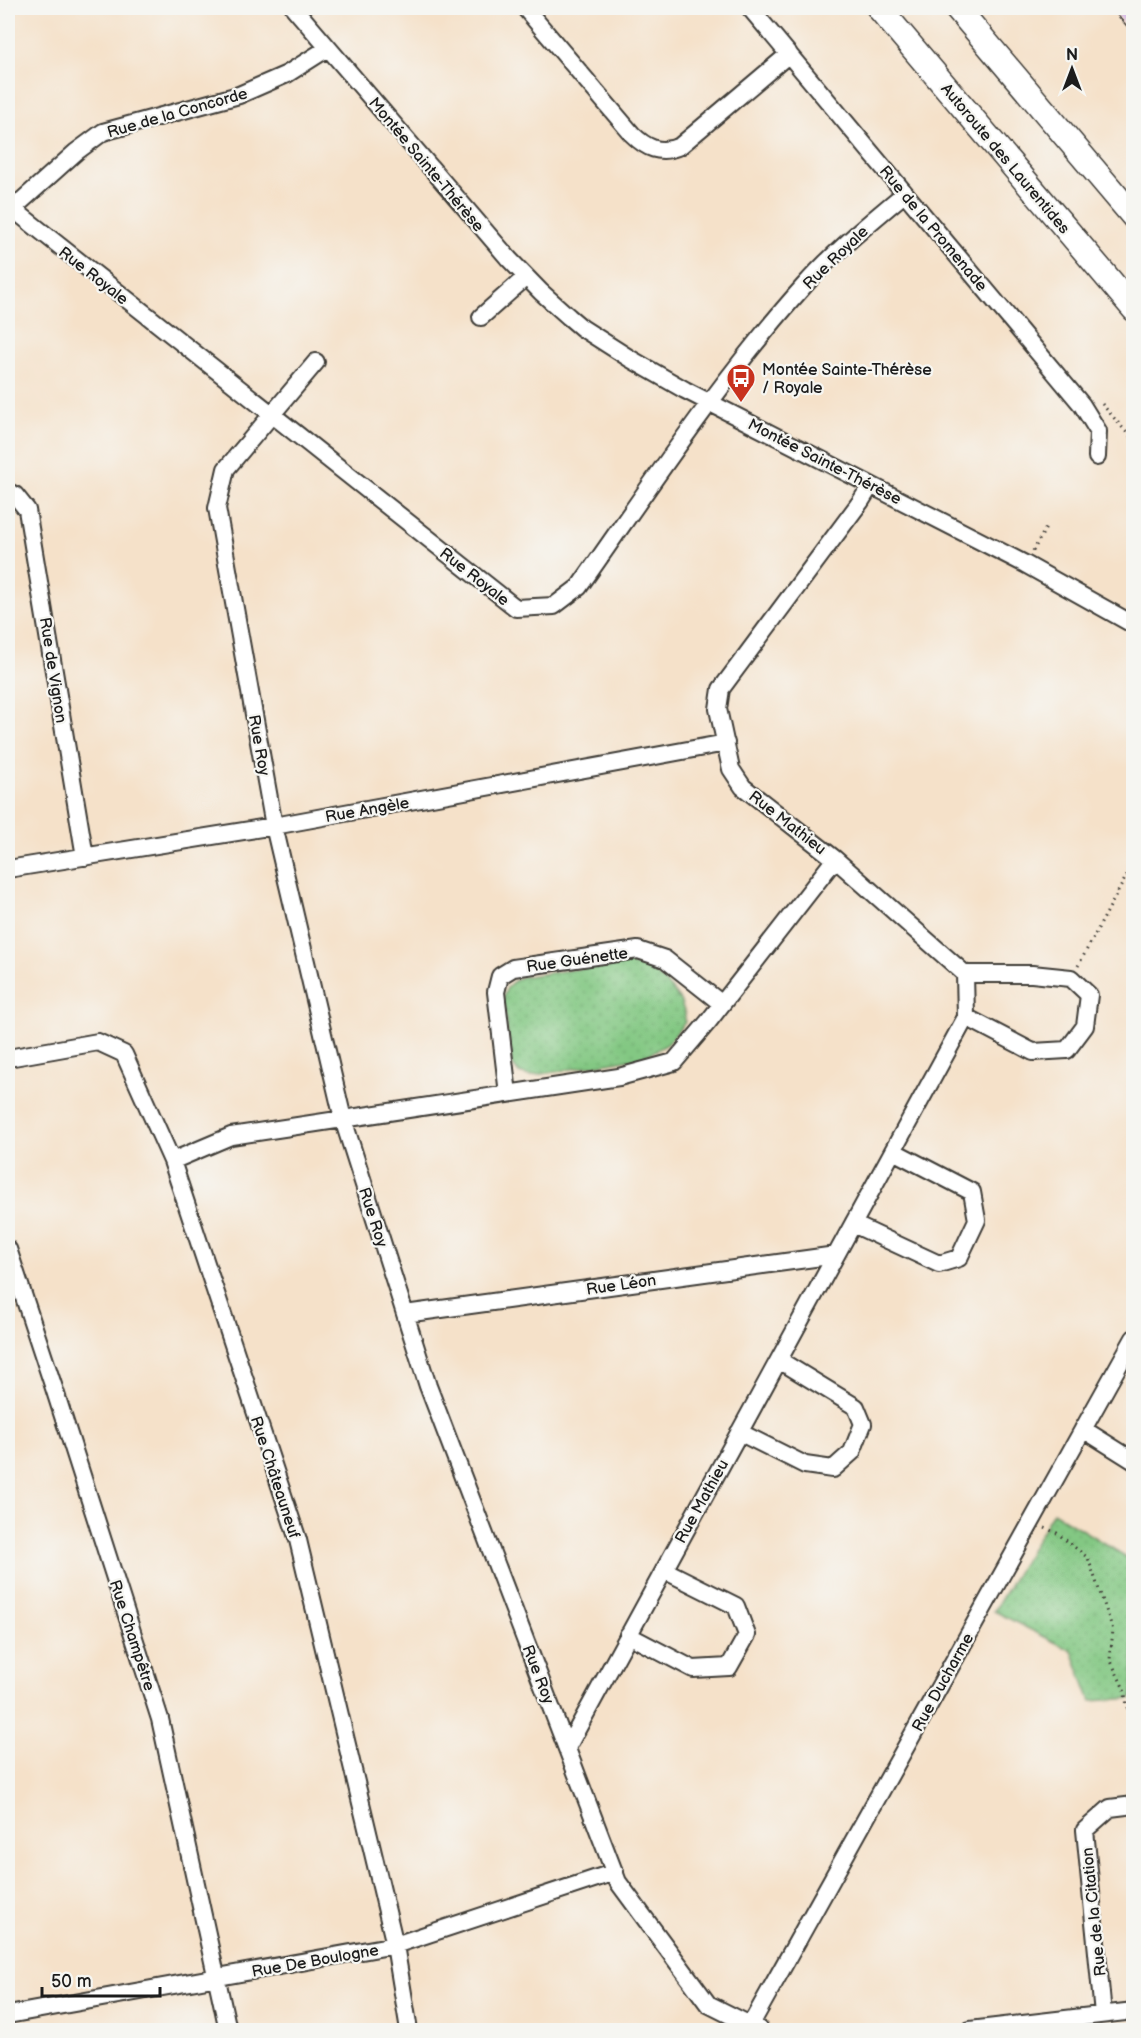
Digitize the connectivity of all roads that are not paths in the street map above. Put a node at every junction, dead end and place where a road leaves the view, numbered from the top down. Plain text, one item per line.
1 (294, 8) edge
2 (525, 8) edge
3 (750, 8) edge
4 (879, 8) edge
5 (957, 8) edge
6 (328, 48) junction
7 (789, 54) junction
8 (904, 194) junction
9 (9, 209) edge
10 (1134, 217) edge
11 (526, 277) junction
12 (1134, 309) edge
13 (482, 317) dead end
14 (316, 362) dead end
15 (710, 403) junction
16 (272, 415) junction
17 (1097, 457) dead end
18 (871, 485) junction
19 (8, 492) edge
20 (1134, 625) edge
21 (726, 743) junction
22 (274, 826) junction
23 (85, 857) junction
24 (835, 859) junction
25 (8, 869) edge
26 (965, 974) junction
27 (722, 1004) junction
28 (966, 1017) junction
29 (8, 1058) edge
30 (508, 1094) junction
31 (343, 1119) junction
32 (893, 1151) junction
33 (171, 1161) junction
34 (853, 1224) junction
35 (8, 1249) edge
36 (836, 1255) junction
37 (405, 1314) junction
38 (1134, 1338) edge
39 (779, 1360) junction
40 (1083, 1429) junction
41 (739, 1432) junction
42 (1134, 1461) edge
43 (664, 1570) junction
44 (628, 1635) junction
45 (567, 1748) junction
46 (1134, 1806) edge
47 (615, 1872) junction
48 (395, 1946) junction
49 (217, 1978) junction
50 (1134, 2011) edge
51 (1103, 2014) junction
52 (8, 2015) edge
53 (755, 2028) edge
54 (228, 2031) edge
55 (409, 2031) edge
56 (970, 2031) edge

1 - 6 street, Montée Sainte-Thérèse
2 - 7 street
3 - 7 street, Rue de la Promenade
4 - 12 highway, Autoroute des Laurentides
5 - 10 highway
6 - 9 street, Rue de la Concorde
6 - 11 street, Montée Sainte-Thérèse
7 - 8 street, Rue de la Promenade
8 - 15 street, Rue Royale
8 - 17 street, Rue de la Promenade
9 - 16 street, Rue Royale
11 - 13 street
11 - 15 street, Montée Sainte-Thérèse
14 - 16 street, Rue Roy
15 - 16 street, Rue Royale
15 - 18 street, Montée Sainte-Thérèse
16 - 22 street, Rue Roy
18 - 20 street, Montée Sainte-Thérèse
18 - 21 street, Rue Mathieu
19 - 23 street, Rue de Vignon
21 - 22 street, Rue Angèle
21 - 24 street, Rue Mathieu
22 - 23 street, Rue Angèle
22 - 31 street, Rue Roy
23 - 25 street, Rue Angèle
24 - 26 street, Rue Mathieu
24 - 27 street
26 - 28 street, Rue Mathieu
26 - 28 street
27 - 30 street
27 - 30 street, Rue Guénette
28 - 32 street, Rue Mathieu
29 - 33 street, Rue Châteauneuf
30 - 31 street
31 - 33 street
31 - 37 street, Rue Roy
32 - 34 street, Rue Mathieu
32 - 34 street
33 - 48 street, Rue Châteauneuf
34 - 36 street, Rue Mathieu
35 - 49 street, Rue Champêtre
36 - 37 street, Rue Léon
36 - 39 street, Rue Mathieu
37 - 45 street, Rue Roy
38 - 40 street, Rue Ducharme
39 - 41 street, Rue Mathieu
39 - 41 street
40 - 42 street
40 - 53 street, Rue Ducharme
41 - 43 street, Rue Mathieu
43 - 44 street, Rue Mathieu
43 - 44 street
44 - 45 street, Rue Mathieu
45 - 47 street, Rue Roy
46 - 51 street, Rue de la Citation
47 - 48 street, Rue De Boulogne
47 - 53 street, Rue Roy
48 - 49 street, Rue De Boulogne
48 - 55 street, Rue Châteauneuf
49 - 52 street, Rue De Boulogne
49 - 54 street, Rue Champêtre
50 - 51 street
51 - 56 street

